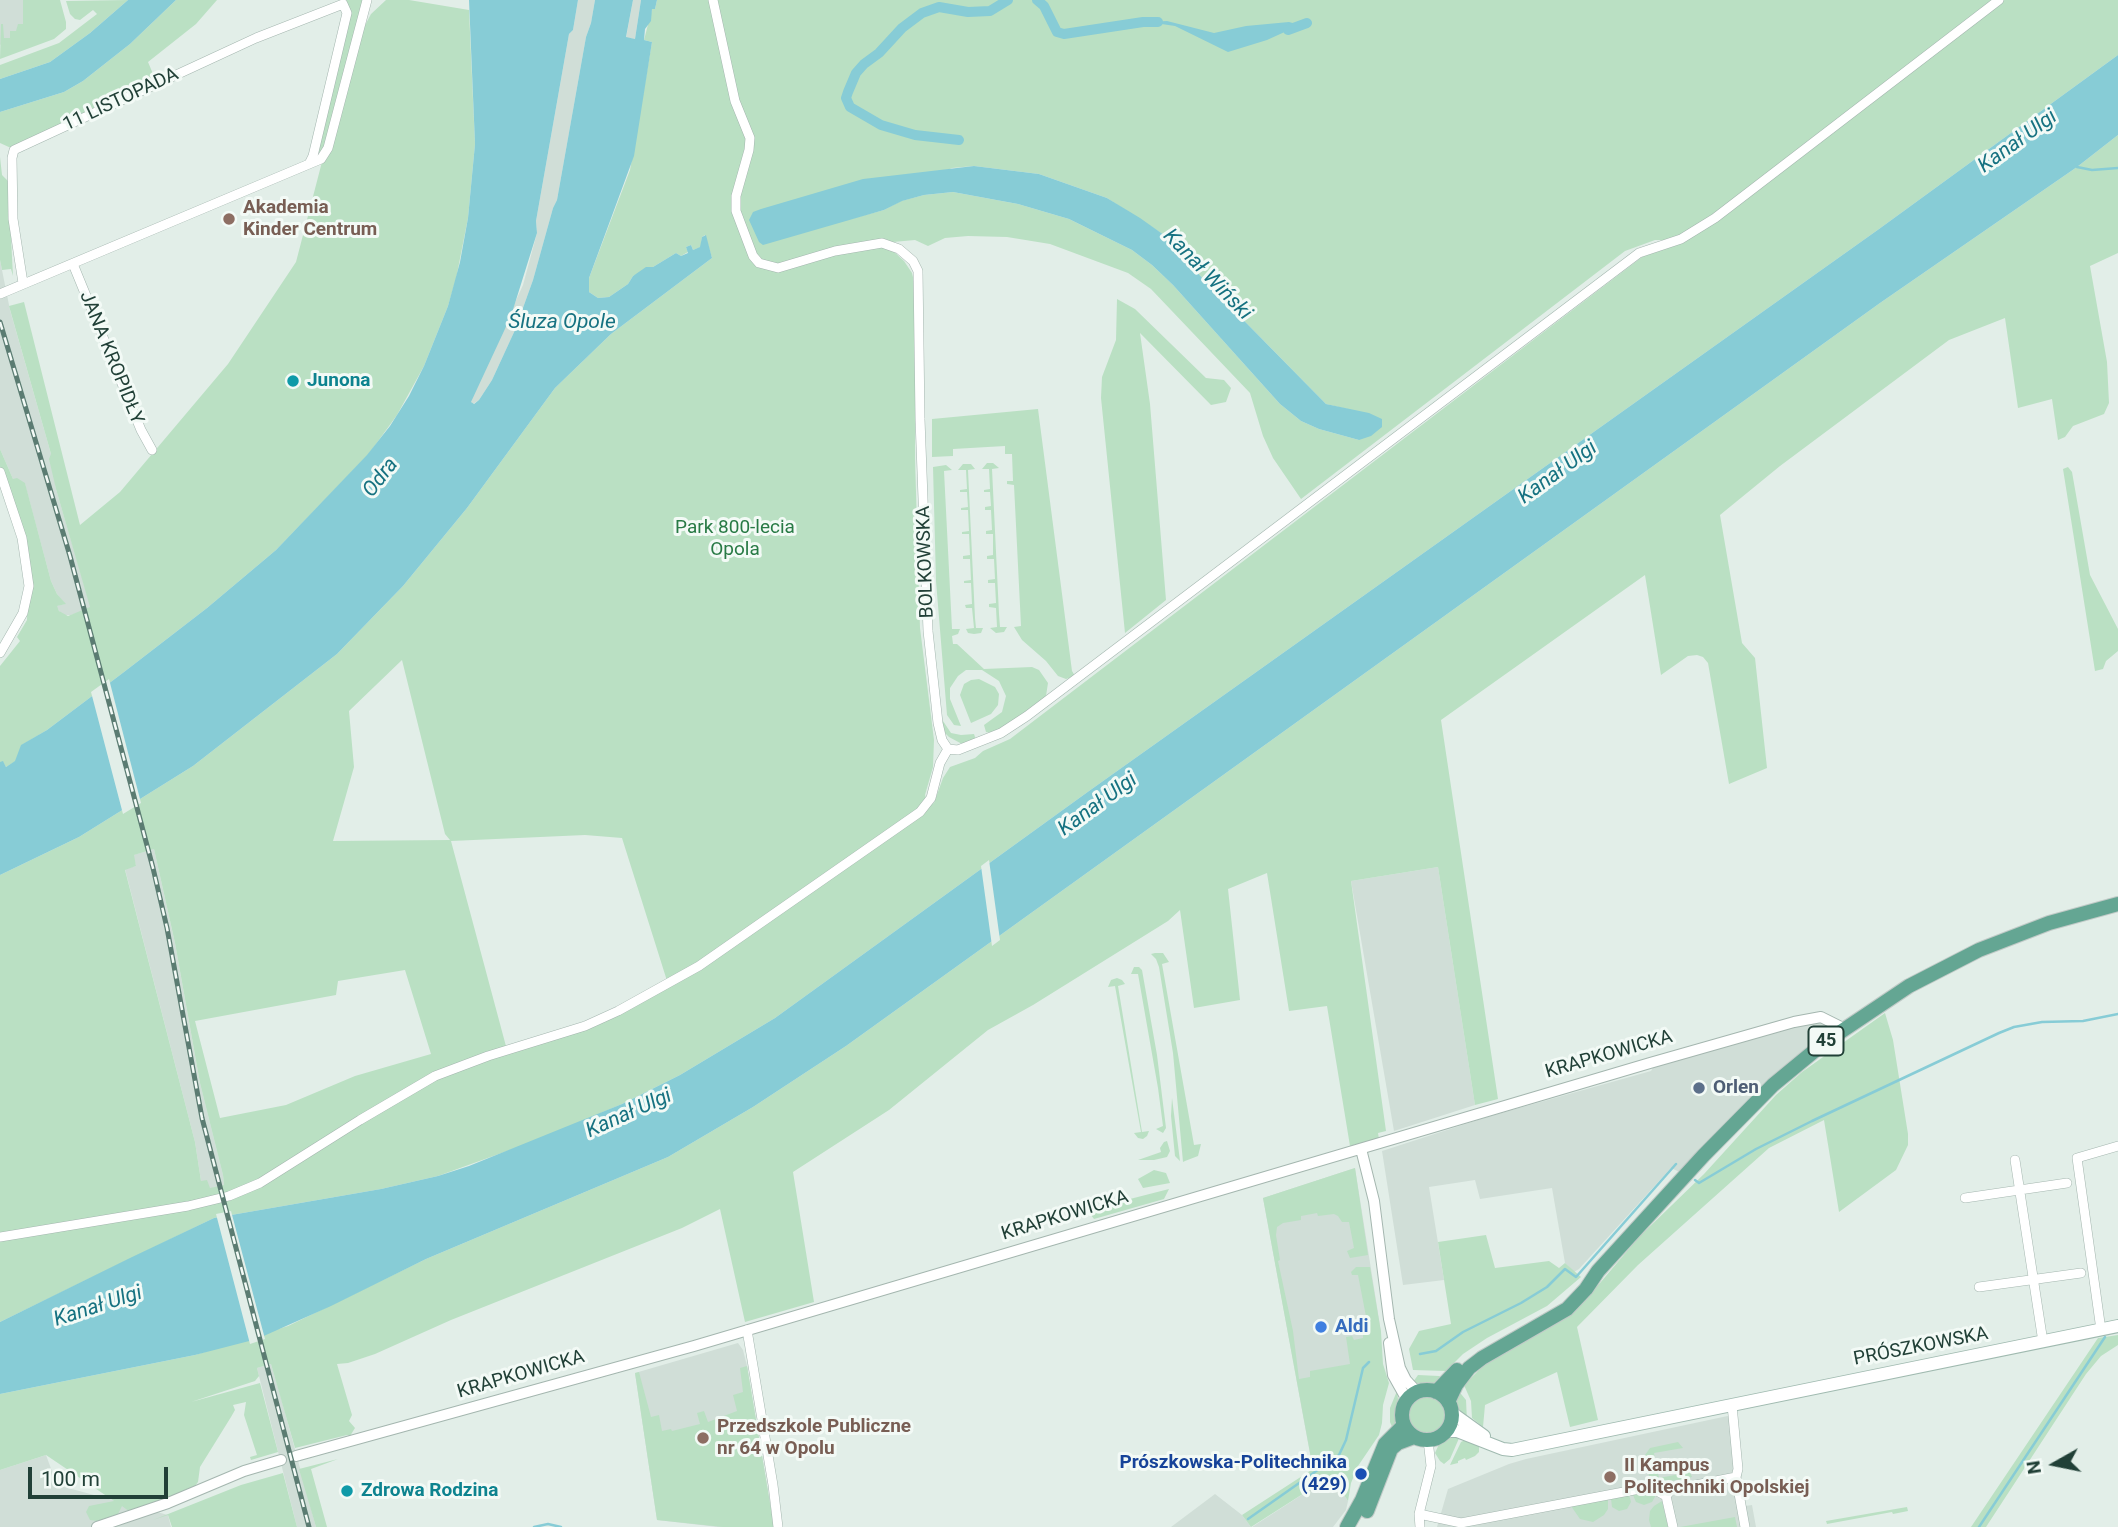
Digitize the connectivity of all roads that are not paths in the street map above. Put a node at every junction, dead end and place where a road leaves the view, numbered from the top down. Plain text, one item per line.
1 (367, 0) edge
2 (713, 0) edge
3 (1999, 0) edge
4 (309, 164) junction
5 (73, 264) junction
6 (23, 284) junction
7 (0, 293) edge
8 (152, 450) dead end
9 (0, 472) edge
10 (0, 653) edge
11 (948, 750) junction
12 (2118, 904) edge
13 (1843, 1028) junction
14 (2118, 1146) edge
15 (1361, 1149) junction
16 (2015, 1160) dead end
17 (2067, 1183) dead end
18 (2020, 1190) junction
19 (1965, 1198) dead end
20 (0, 1237) edge
21 (1598, 1271) junction
22 (2081, 1273) dead end
23 (2033, 1279) junction
24 (1979, 1287) dead end
25 (2118, 1326) edge
26 (747, 1330) junction
27 (2101, 1330) junction
28 (2043, 1342) junction
29 (1436, 1392) junction
30 (1412, 1396) junction
31 (1732, 1405) junction
32 (1450, 1408) junction
33 (1404, 1425) junction
34 (1446, 1431) junction
35 (1414, 1437) junction
36 (1429, 1440) junction
37 (1495, 1445) junction
38 (296, 1456) dead end
39 (281, 1460) dead end
40 (1737, 1477) junction
41 (1666, 1496) junction
42 (1419, 1514) junction
43 (112, 1525) edge
44 (1461, 1525) edge
45 (1745, 1525) edge
46 (97, 1527) edge
47 (778, 1527) edge
48 (1347, 1527) edge
49 (1358, 1527) edge
50 (1420, 1527) edge
51 (1673, 1527) edge

1 - 4 street
2 - 11 street, BOLKOWSKA
3 - 11 street
4 - 5 street
4 - 6 street, 11 LISTOPADA
5 - 6 street
5 - 8 street, JANA KROPIDŁY
6 - 7 street
9 - 10 street
11 - 20 street
12 - 13 main road, 45
13 - 15 street, KRAPKOWICKA
13 - 21 main road, 45
14 - 27 street
15 - 26 street, KRAPKOWICKA
15 - 30 street
16 - 18 street
17 - 18 street
18 - 19 street
18 - 23 street
21 - 29 main road, 45
21 - 32 main road, 45
22 - 23 street
23 - 24 street
23 - 28 street
25 - 27 main road, PRÓSZKOWSKA
26 - 38 street, KRAPKOWICKA
26 - 47 street
27 - 28 main road, PRÓSZKOWSKA
28 - 31 main road, PRÓSZKOWSKA
29 - 30 main road
29 - 32 main road
30 - 33 main road
31 - 37 main road, PRÓSZKOWSKA
31 - 40 street
32 - 34 main road, 45
32 - 37 main road
33 - 35 main road
33 - 48 main road
34 - 36 main road
34 - 37 main road, PRÓSZKOWSKA
35 - 36 main road
35 - 49 main road
36 - 42 street
39 - 43 street
40 - 41 street
40 - 45 street
41 - 44 street
41 - 51 street
42 - 44 street
42 - 50 street
43 - 46 street

